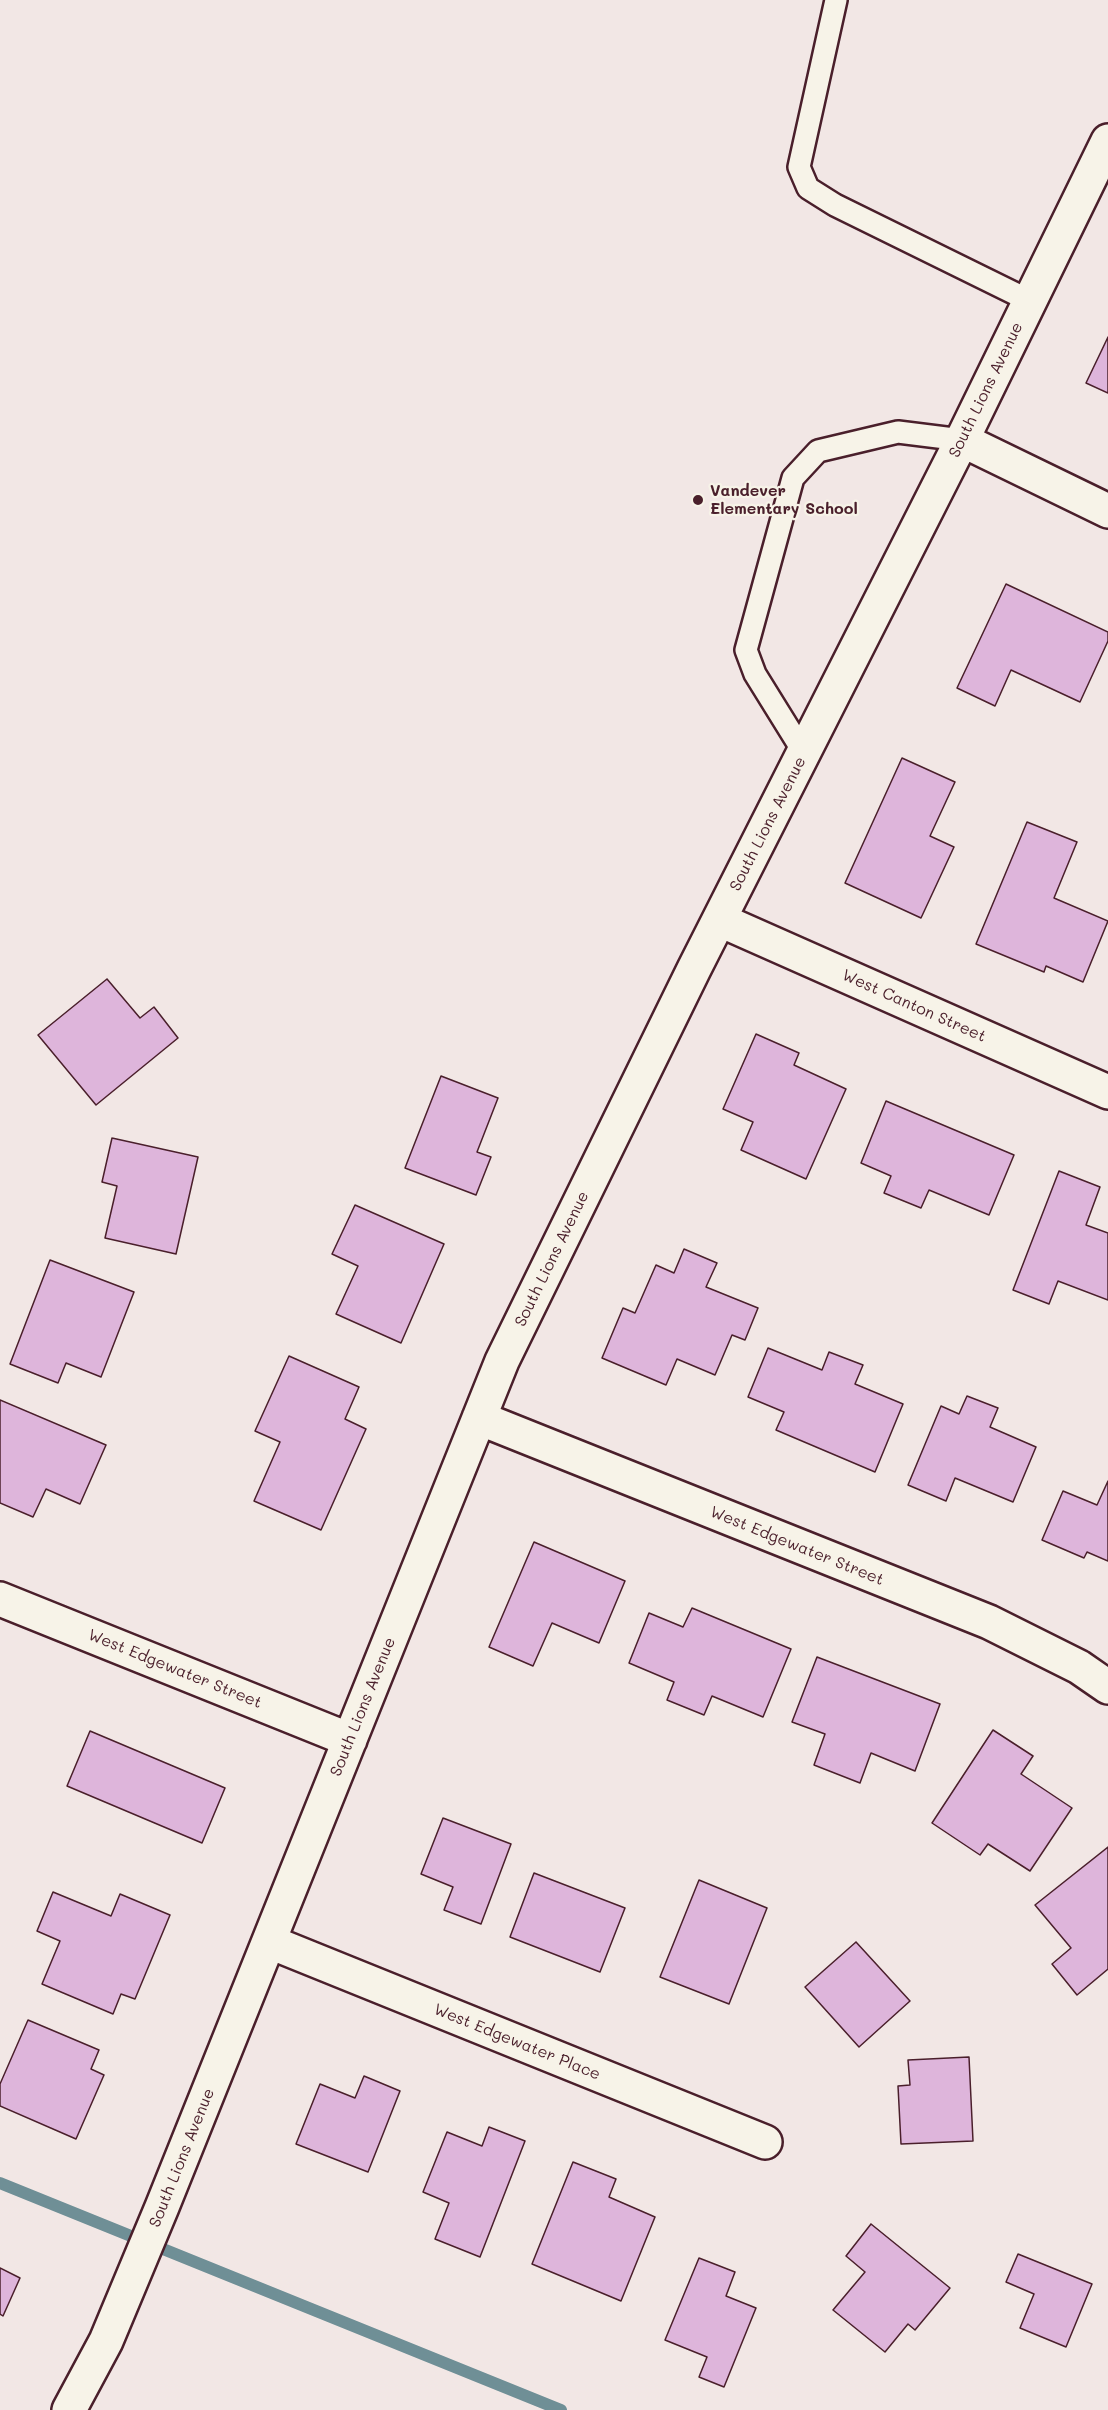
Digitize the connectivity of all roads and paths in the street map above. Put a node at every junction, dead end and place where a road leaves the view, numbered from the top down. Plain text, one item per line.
1 (836, 0) edge
2 (1108, 141) edge
3 (1030, 301) junction
4 (962, 440) junction
5 (1108, 511) edge
6 (804, 753) junction
7 (720, 920) junction
8 (1108, 1092) edge
9 (479, 1418) junction
10 (0, 1599) edge
11 (1108, 1687) edge
12 (350, 1740) junction
13 (270, 1942) junction
14 (765, 2142) dead end
15 (69, 2410) edge

1 - 3 lane
2 - 3 street, South Lions Avenue
3 - 4 street, South Lions Avenue
4 - 5 street
4 - 6 street, South Lions Avenue
4 - 6 lane
6 - 7 street, South Lions Avenue
7 - 8 street, West Canton Street
7 - 9 street, South Lions Avenue
9 - 11 street, West Edgewater Street
9 - 12 street, South Lions Avenue
10 - 12 street, West Edgewater Street
12 - 13 street, South Lions Avenue
13 - 14 street, West Edgewater Place
13 - 15 street, South Lions Avenue

